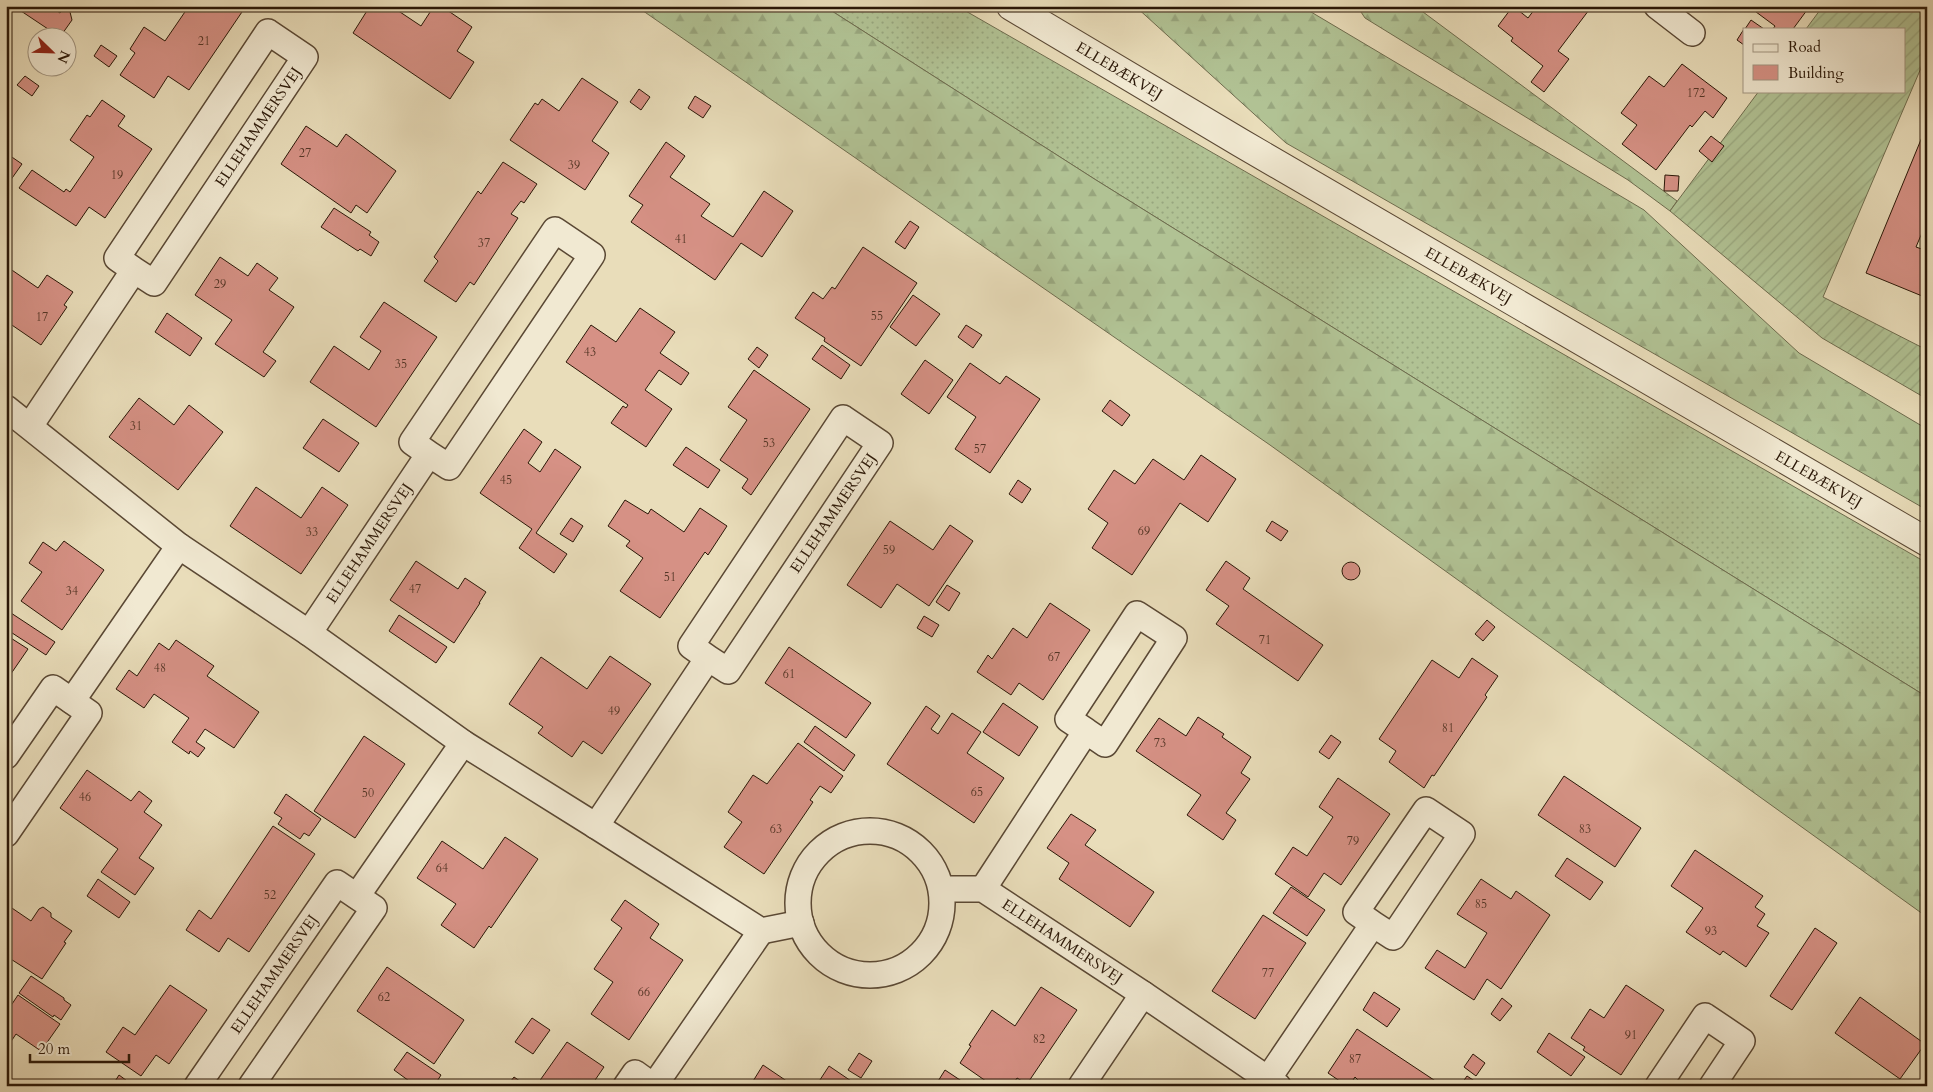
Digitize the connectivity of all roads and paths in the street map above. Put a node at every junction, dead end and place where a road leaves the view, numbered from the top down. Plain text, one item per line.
1 (1011, 6) edge
2 (1657, 6) edge
3 (1692, 32) dead end
4 (134, 270) junction
5 (6, 408) edge
6 (30, 426) junction
7 (429, 454) junction
8 (1927, 542) edge
9 (179, 546) junction
10 (309, 633) junction
11 (708, 658) junction
12 (72, 701) junction
13 (1086, 731) junction
14 (463, 744) junction
15 (6, 756) edge
16 (596, 826) junction
17 (6, 834) edge
18 (942, 889) junction
19 (983, 889) junction
20 (357, 896) junction
21 (801, 923) junction
22 (1373, 924) junction
23 (761, 931) junction
24 (1143, 994) junction
25 (1273, 1082) edge
26 (197, 1086) edge
27 (251, 1086) edge
28 (626, 1086) edge
29 (654, 1086) edge
30 (1081, 1086) edge
31 (1658, 1086) edge
32 (1712, 1086) edge

1 - 8 street, ELLEBÆKVEJ
2 - 3 street
4 - 4 street, ELLEHAMMERSVEJ
4 - 6 street
5 - 6 street
6 - 9 street
7 - 7 street
7 - 10 street, ELLEHAMMERSVEJ
9 - 10 street
9 - 12 street
10 - 14 street
11 - 11 street, ELLEHAMMERSVEJ
11 - 16 street
12 - 15 street
12 - 17 street
13 - 13 street
13 - 19 street
14 - 16 street
14 - 20 street
16 - 23 street
18 - 19 street
18 - 21 street
18 - 21 street
19 - 24 street, ELLEHAMMERSVEJ
20 - 26 street, ELLEHAMMERSVEJ
20 - 27 street, ELLEHAMMERSVEJ
21 - 23 street
22 - 22 street
22 - 25 street, ELLEHAMMERSVEJ
23 - 29 street
24 - 25 street, ELLEHAMMERSVEJ
24 - 30 street
28 - 29 street
31 - 32 street

